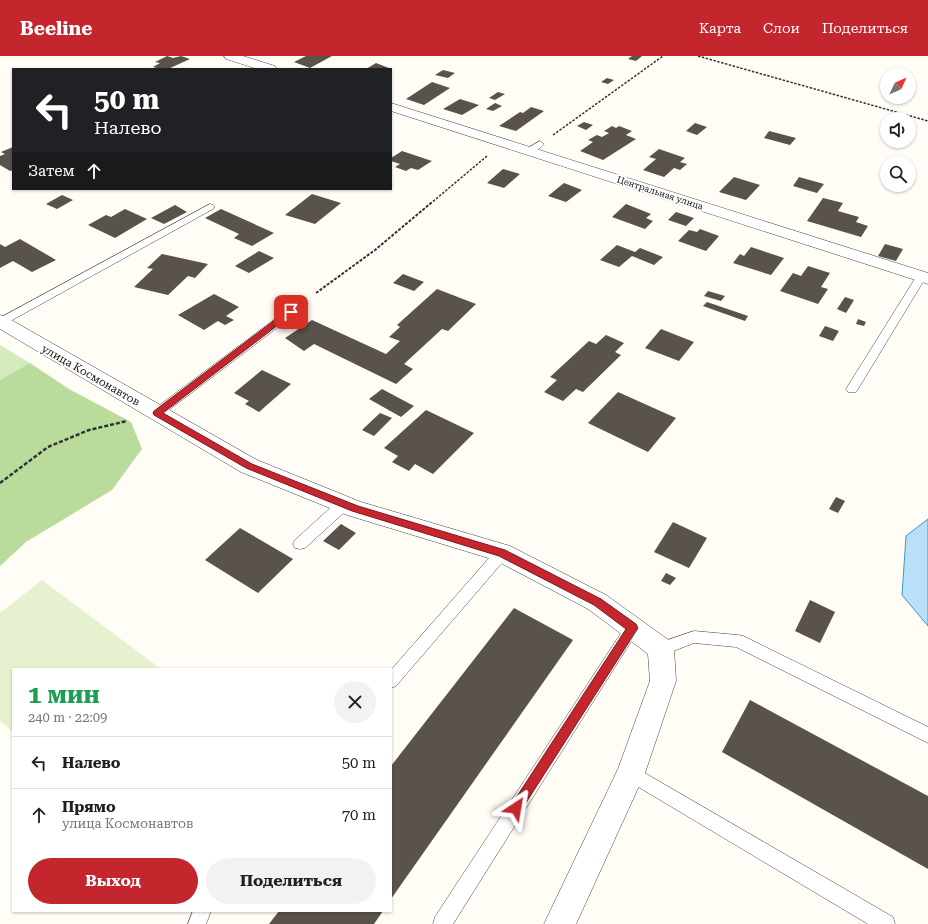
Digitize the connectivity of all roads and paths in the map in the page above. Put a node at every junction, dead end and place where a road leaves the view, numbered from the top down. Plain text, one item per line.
1 (230, 56) edge
2 (663, 56) edge
3 (698, 56) edge
4 (267, 68) edge
5 (392, 107) edge
6 (928, 121) edge
7 (503, 143) junction
8 (535, 148) junction
9 (210, 207) dead end
10 (925, 278) edge
11 (303, 303) joint
12 (1, 322) edge
13 (852, 389) dead end
14 (157, 413) junction
15 (0, 483) edge
16 (350, 506) junction
17 (300, 544) dead end
18 (502, 553) junction
19 (632, 628) junction
20 (661, 648) junction
21 (392, 680) edge
22 (928, 735) edge
23 (631, 773) junction
24 (202, 912) edge
25 (197, 924) edge
26 (442, 924) edge
27 (560, 924) edge
28 (886, 924) edge

1 - 4 street
2 - 8 path
3 - 6 path
5 - 7 street, Центральная улица
7 - 8 street, Центральная улица
7 - 11 path
8 - 10 street, Центральная улица
9 - 12 lane
10 - 13 lane
11 - 14 lane
12 - 14 street, улица Космонавтов
14 - 15 path
14 - 16 street, улица Космонавтов
16 - 17 lane
16 - 18 street, улица Космонавтов
18 - 19 street, улица Космонавтов
18 - 21 lane
19 - 20 street, улица Космонавтов
19 - 26 lane
20 - 22 lane
20 - 23 street
23 - 27 street
23 - 28 lane
24 - 25 lane

